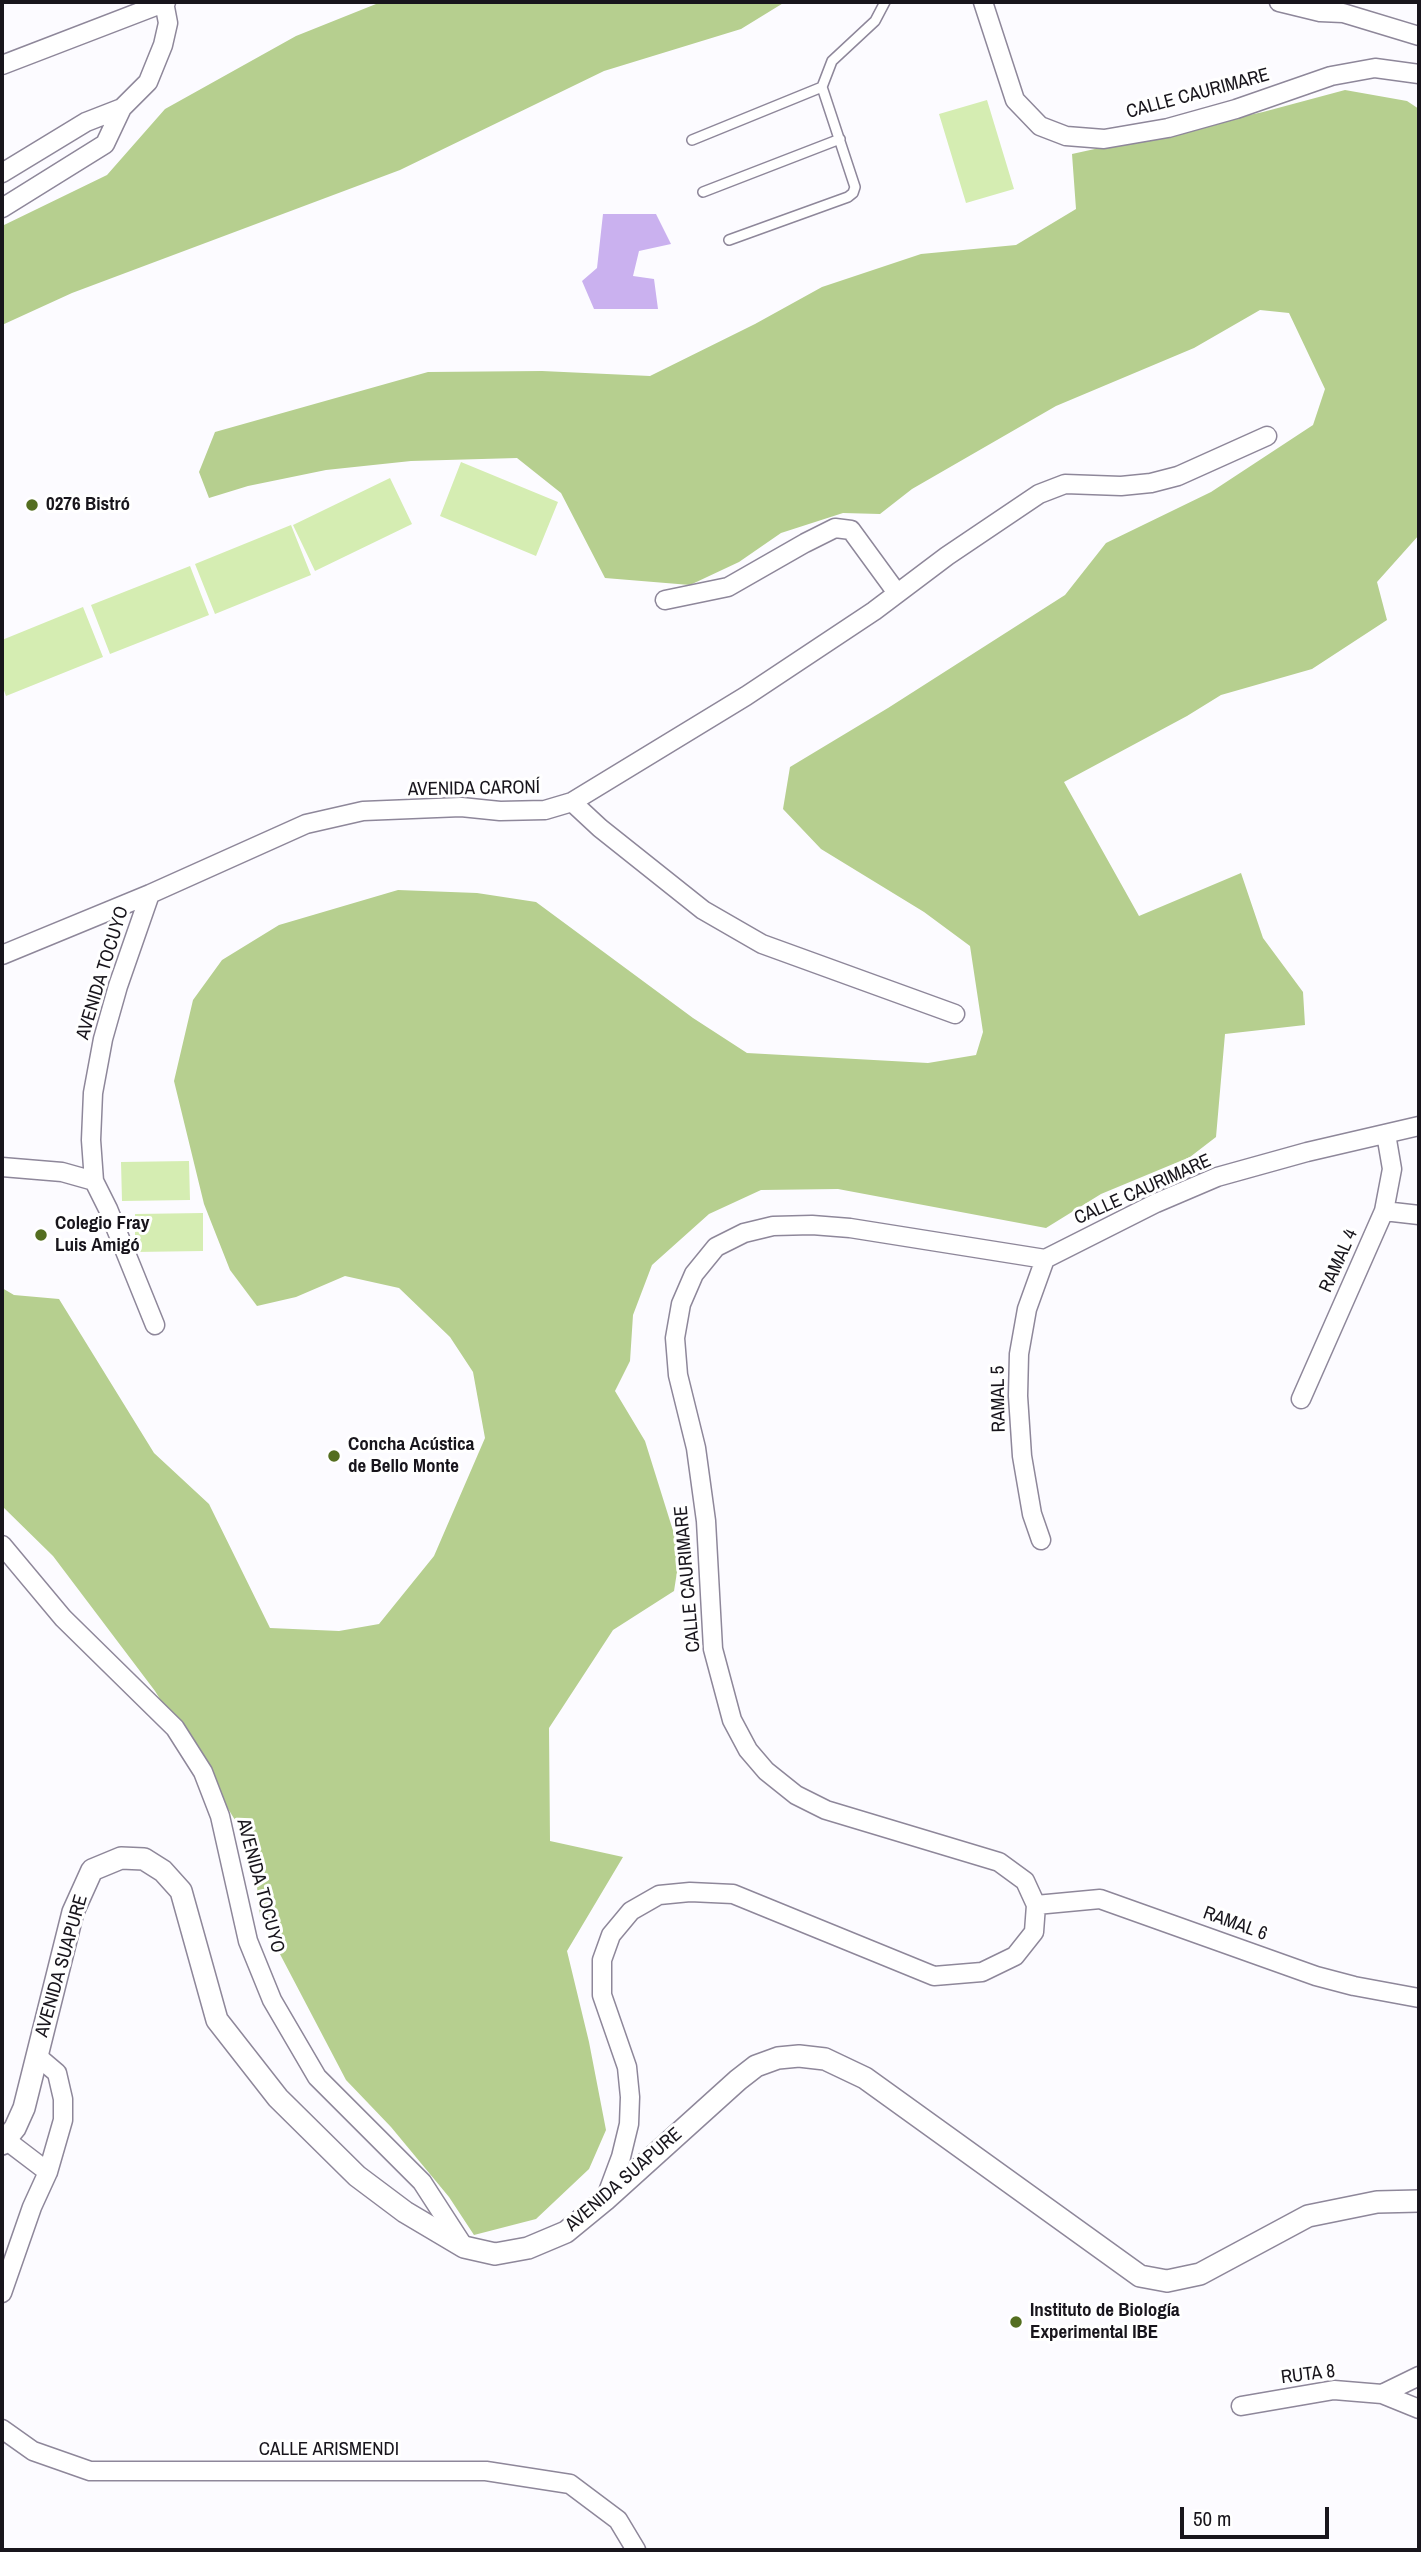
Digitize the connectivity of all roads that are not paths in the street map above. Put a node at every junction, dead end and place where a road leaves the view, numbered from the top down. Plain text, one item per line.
1 (165, 2) edge
2 (885, 2) edge
3 (984, 2) edge
4 (1279, 2) edge
5 (1419, 36) edge
6 (2, 65) edge
7 (1419, 74) edge
8 (822, 87) junction
9 (122, 108) junction
10 (840, 139) junction
11 (692, 140) dead end
12 (2, 173) edge
13 (703, 192) dead end
14 (2, 208) edge
15 (729, 240) dead end
16 (1267, 436) dead end
17 (897, 593) junction
18 (665, 600) dead end
19 (572, 802) junction
20 (150, 894) junction
21 (2, 955) edge
22 (956, 1014) dead end
23 (1419, 1126) edge
24 (1386, 1134) junction
25 (2, 1167) edge
26 (94, 1181) junction
27 (1384, 1212) junction
28 (1419, 1215) edge
29 (1045, 1259) junction
30 (155, 1325) dead end
31 (1301, 1399) dead end
32 (1041, 1540) dead end
33 (2, 1545) edge
34 (1036, 1905) junction
35 (1419, 1998) edge
36 (37, 2056) junction
37 (4, 2142) edge
38 (48, 2172) junction
39 (605, 2200) junction
40 (1419, 2201) edge
41 (464, 2247) junction
42 (2, 2293) edge
43 (1419, 2376) edge
44 (1382, 2394) junction
45 (1241, 2406) dead end
46 (1419, 2409) edge
47 (2, 2429) edge
48 (636, 2550) edge

1 - 6 street
1 - 9 street
2 - 8 lane
3 - 7 street, CALLE CAURIMARE
4 - 5 street
8 - 10 lane
8 - 11 lane
9 - 12 street
9 - 14 street
10 - 13 lane
10 - 15 lane
16 - 17 street, AVENIDA CARONÍ
17 - 18 street
17 - 19 street, AVENIDA CARONÍ
19 - 20 street, AVENIDA CARONÍ
19 - 22 street
20 - 21 street, AVENIDA CARONÍ
20 - 26 street, AVENIDA TOCUYO
23 - 24 street, CALLE CAURIMARE
24 - 27 street, RAMAL 4
24 - 29 street, CALLE CAURIMARE
25 - 26 street
26 - 30 street
27 - 28 street
27 - 31 street, RAMAL 4
29 - 32 street, RAMAL 5
29 - 34 street, CALLE CAURIMARE
33 - 41 street, AVENIDA TOCUYO
34 - 35 street, RAMAL 6
34 - 39 street
36 - 37 street, AVENIDA SUAPURE
36 - 38 street
36 - 41 street, AVENIDA SUAPURE
37 - 38 street
38 - 42 street
39 - 40 street, AVENIDA SUAPURE
39 - 41 street, AVENIDA SUAPURE
43 - 44 street
44 - 45 street, RUTA 8
44 - 46 street
47 - 48 street, CALLE ARISMENDI

